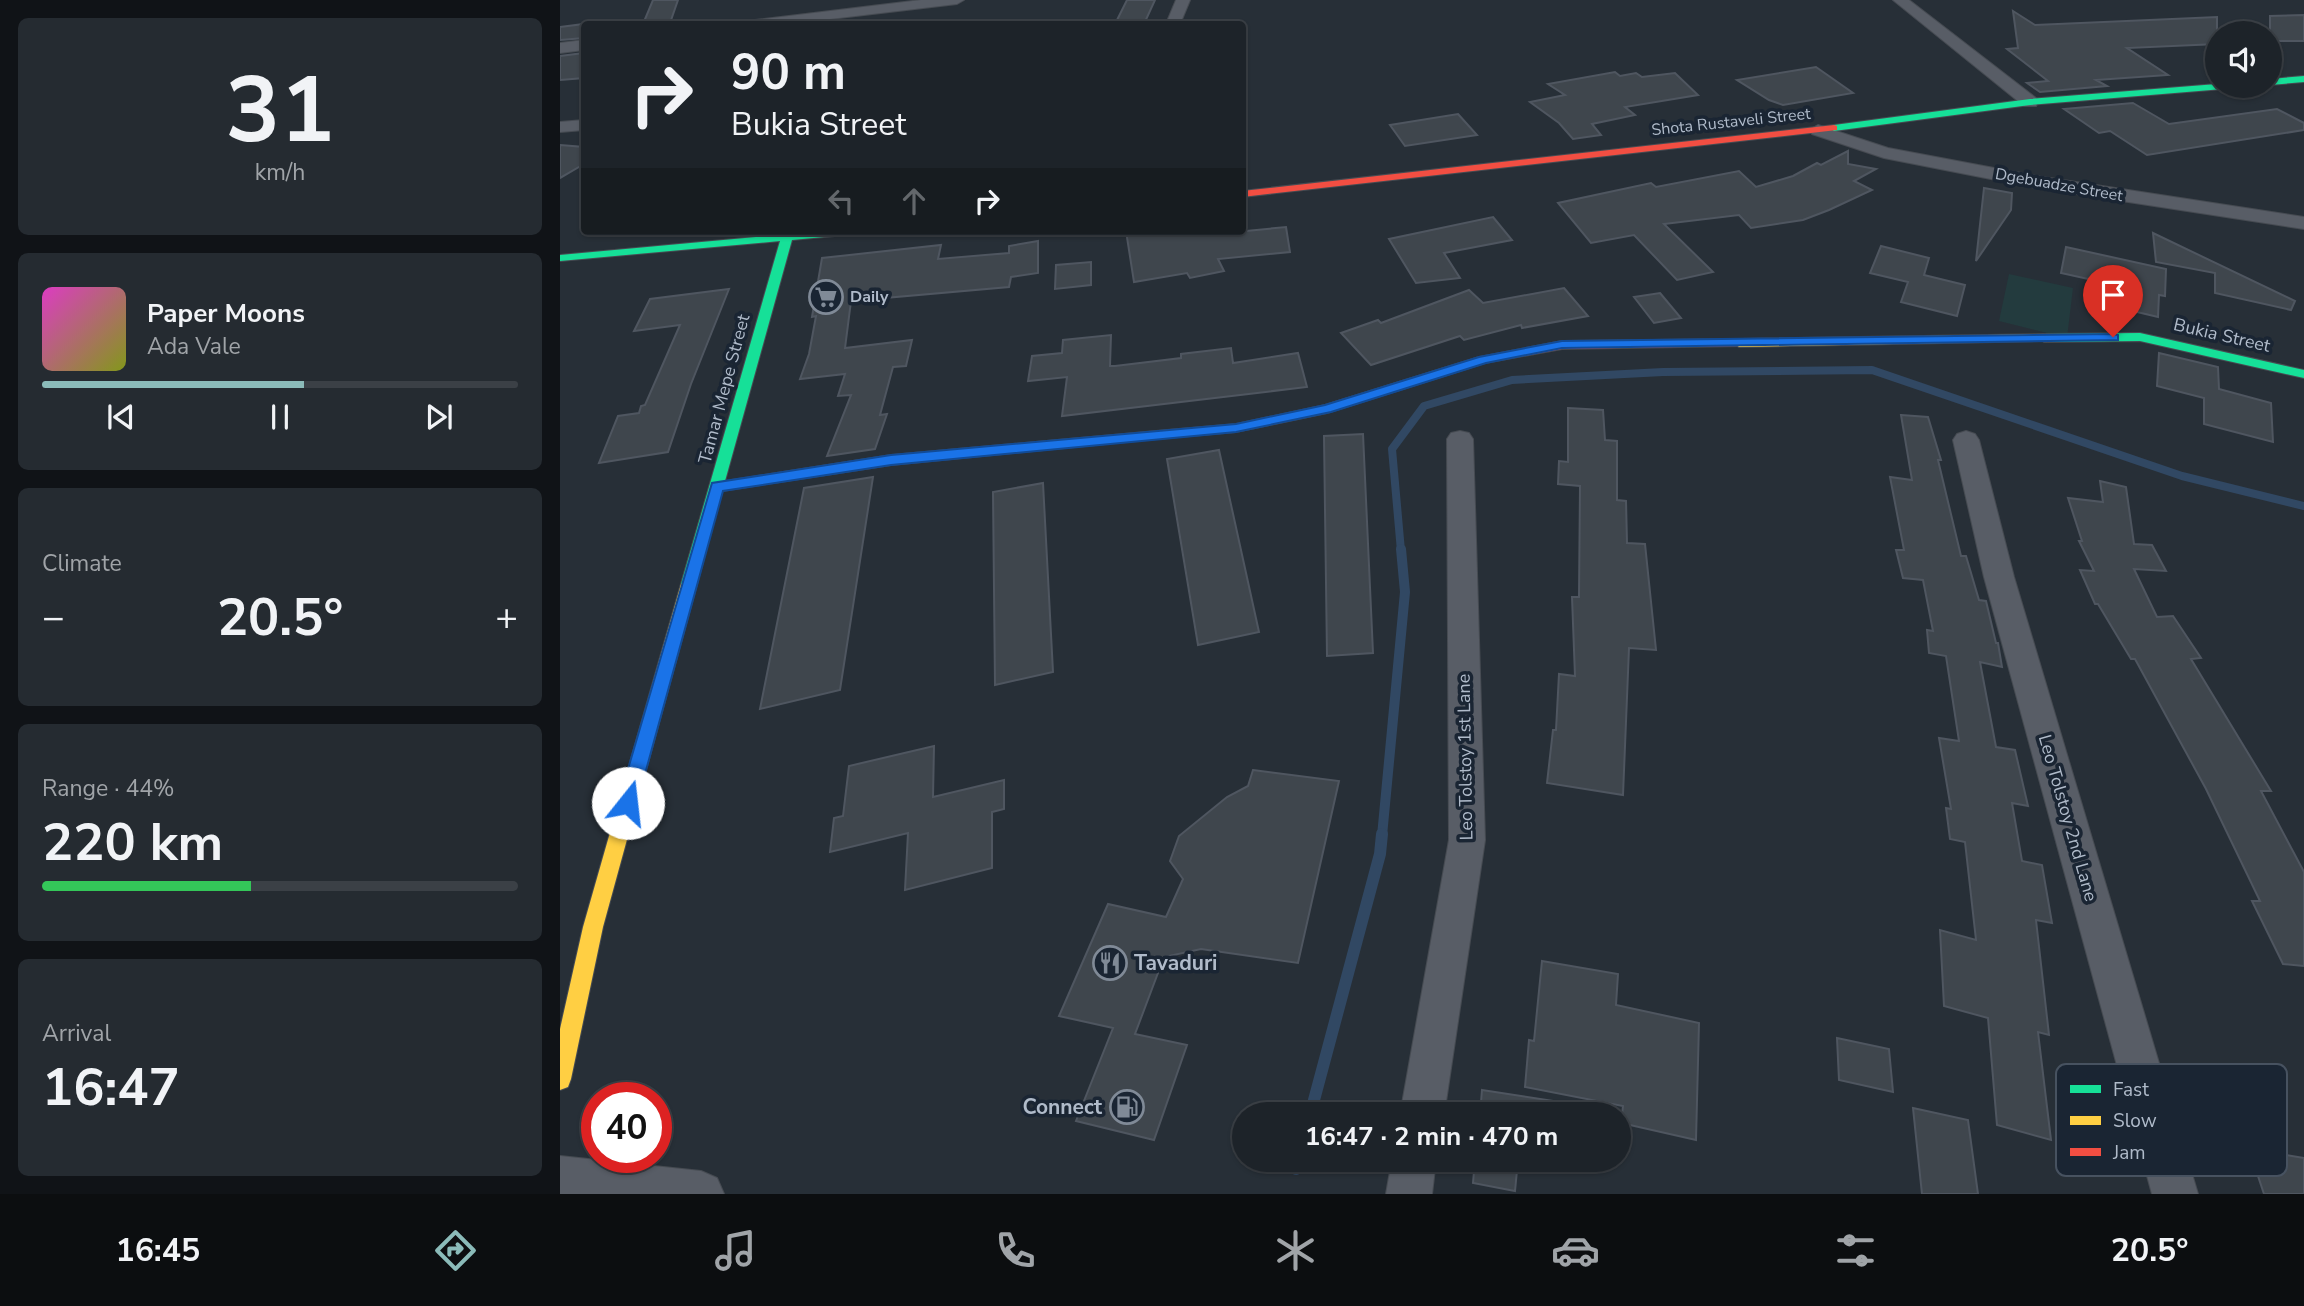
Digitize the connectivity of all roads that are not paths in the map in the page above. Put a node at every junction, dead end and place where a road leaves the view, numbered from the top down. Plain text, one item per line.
1 (957, 0) edge
2 (1183, 0) edge
3 (1900, 0) edge
4 (840, 7) edge
5 (770, 21) edge
6 (1174, 21) edge
7 (581, 45) edge
8 (560, 48) edge
9 (2304, 79) edge
10 (2282, 81) edge
11 (2205, 87) edge
12 (2030, 102) junction
13 (581, 125) edge
14 (560, 127) edge
15 (1818, 130) junction
16 (1246, 194) edge
17 (2304, 209) edge
18 (2260, 216) junction
19 (2304, 223) edge
20 (810, 235) edge
21 (787, 237) junction
22 (560, 258) edge
23 (2304, 374) edge
24 (1460, 439) dead end
25 (1966, 440) dead end
26 (717, 487) junction
27 (2138, 1064) edge
28 (560, 1079) edge
29 (1424, 1102) edge
30 (1413, 1172) edge
31 (2170, 1176) edge
32 (560, 1178) edge
33 (701, 1194) edge
34 (1409, 1194) edge
35 (2175, 1194) edge

1 - 4 street
2 - 6 street
3 - 12 street
4 - 5 street
7 - 8 street
9 - 10 street
11 - 12 street, Shota Rustaveli Street
12 - 15 street, Shota Rustaveli Street
13 - 14 street
15 - 16 street, Shota Rustaveli Street
15 - 18 street, Dgebuadze Street
17 - 18 street
18 - 19 street, Dgebuadze Street
20 - 21 street
21 - 22 street
21 - 26 street, Tamar Mepe Street
23 - 26 street, Bukia Street
24 - 29 street, Leo Tolstoy 1st Lane
25 - 27 street, Leo Tolstoy 2nd Lane
26 - 28 street, Tamar Mepe Street
30 - 34 street
31 - 35 street, Leo Tolstoy 2nd Lane
32 - 33 street

